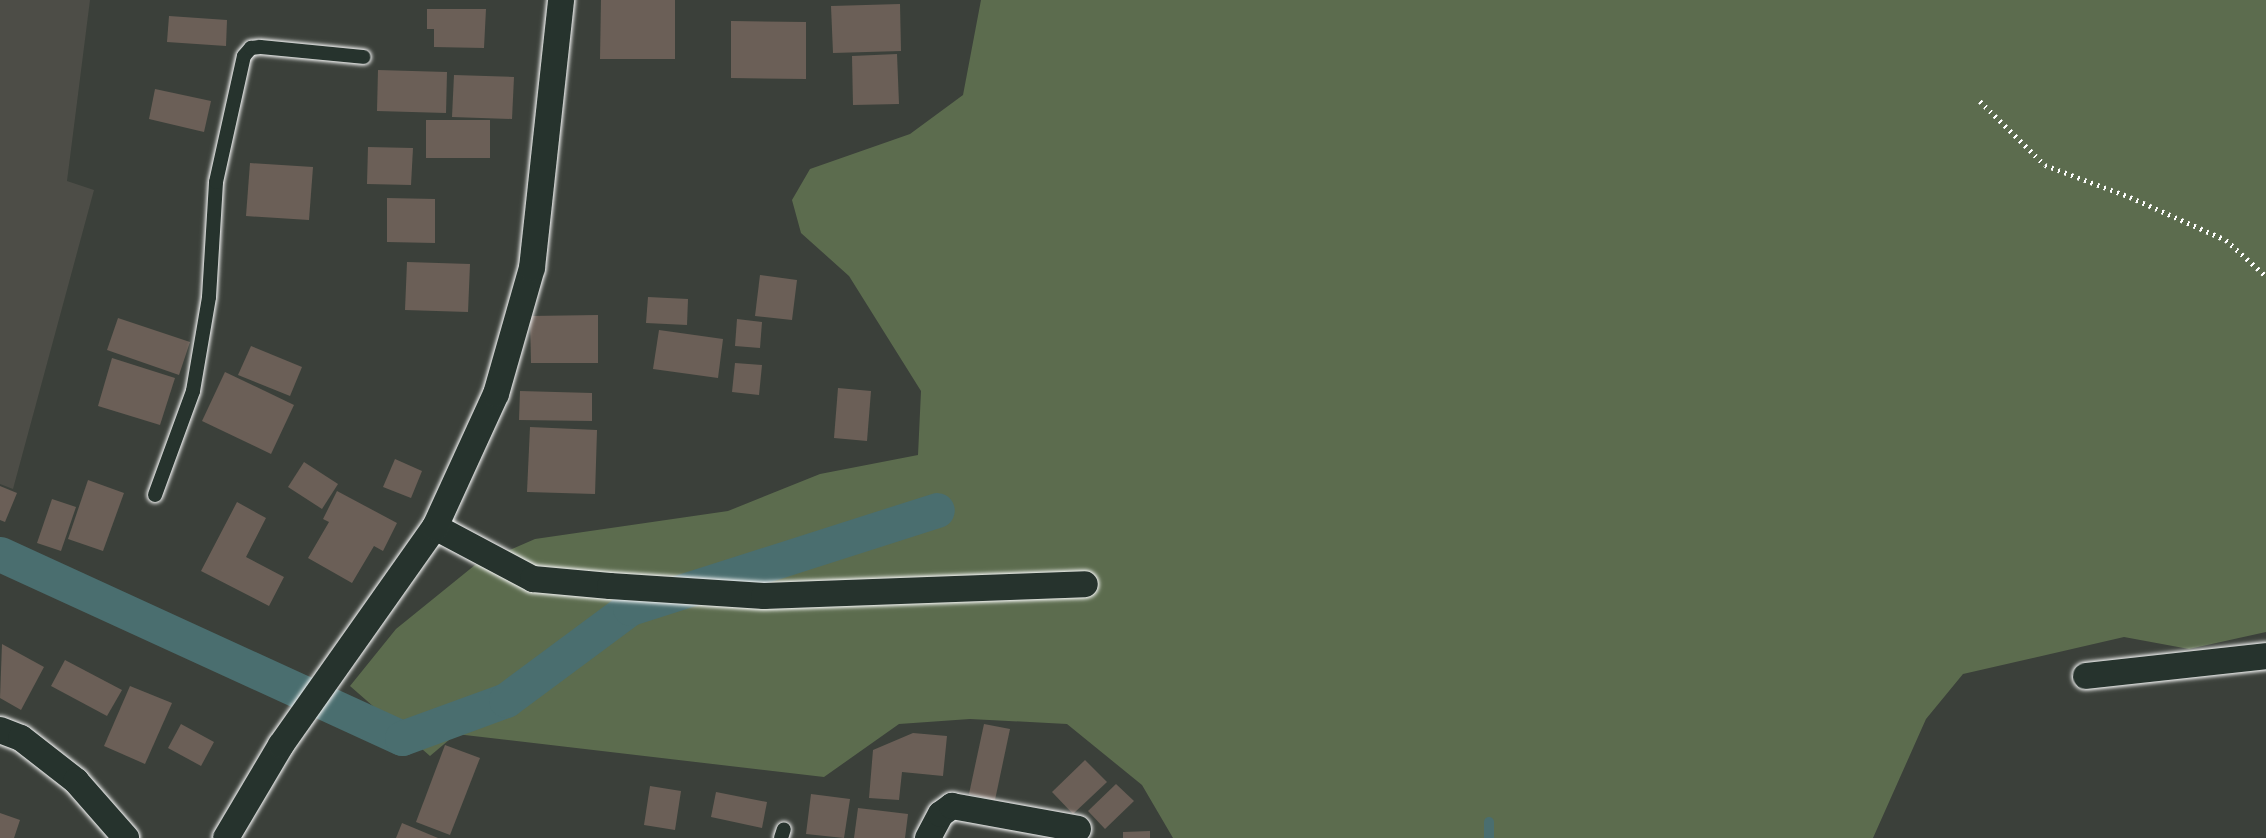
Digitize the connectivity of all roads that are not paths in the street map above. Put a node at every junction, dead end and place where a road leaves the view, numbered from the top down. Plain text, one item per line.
1 (561, 0) edge
2 (364, 57) dead end
3 (155, 495) dead end
4 (435, 527) junction
5 (1085, 584) dead end
6 (2266, 656) edge
7 (2086, 676) dead end
8 (0, 730) edge
9 (1078, 829) dead end
10 (126, 838) edge
11 (226, 838) edge
12 (928, 838) edge

1 - 4 street
2 - 3 lane
4 - 5 street
4 - 11 street
6 - 7 street
8 - 10 street
9 - 12 street

